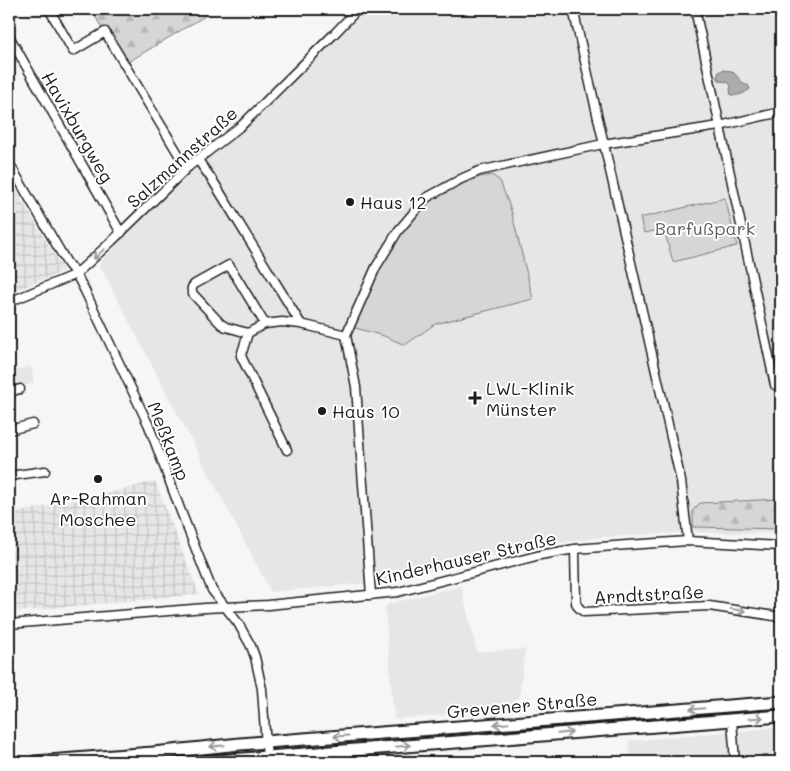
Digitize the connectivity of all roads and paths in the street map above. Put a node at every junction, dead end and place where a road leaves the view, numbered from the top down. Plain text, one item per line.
1 (49, 9) edge
2 (358, 9) edge
3 (573, 9) edge
4 (695, 9) edge
5 (9, 36) edge
6 (781, 112) edge
7 (719, 126) junction
8 (604, 144) junction
9 (198, 160) junction
10 (9, 163) edge
11 (188, 168) junction
12 (120, 233) junction
13 (76, 274) junction
14 (9, 302) edge
15 (265, 324) junction
16 (301, 324) junction
17 (248, 334) junction
18 (346, 335) junction
19 (775, 385) dead end
20 (20, 389) dead end
21 (9, 392) edge
22 (33, 424) dead end
23 (9, 430) edge
24 (287, 450) dead end
25 (45, 471) dead end
26 (9, 476) edge
27 (688, 541) junction
28 (781, 546) edge
29 (575, 549) junction
30 (371, 595) junction
31 (226, 608) junction
32 (781, 617) edge
33 (9, 624) edge
34 (781, 702) edge
35 (781, 716) edge
36 (732, 720) junction
37 (266, 742) junction
38 (267, 760) edge
39 (35, 762) edge
40 (205, 762) edge
41 (734, 762) edge

1 - 11 street
2 - 9 street, Salzmannstraße
3 - 8 street
4 - 7 street
5 - 12 street, Havixburgweg
6 - 7 street
7 - 8 street
7 - 19 street
8 - 18 street
8 - 27 street
9 - 11 street, Salzmannstraße
9 - 16 street
10 - 13 street, Meßkamp
11 - 12 street, Salzmannstraße
12 -> 13 street, Salzmannstraße
13 - 14 street, Salzmannstraße
13 - 31 street, Meßkamp
15 - 16 street
15 - 17 street
15 - 17 street
16 - 18 street
17 - 24 street
18 - 30 street
20 - 21 street
22 - 23 street
25 - 26 street
27 - 28 street, Kinderhauser Straße
27 - 29 street, Kinderhauser Straße
29 - 30 street, Kinderhauser Straße
29 -> 32 street, Arndtstraße
30 - 31 street, Kinderhauser Straße
31 - 33 street, Kinderhauser Straße
31 - 37 street, Meßkamp
34 -> 37 main road, Grevener Straße
36 -> 35 main road, Grevener Straße
38 -> 36 main road, Grevener Straße
36 - 41 street
37 - 38 street
37 -> 39 main road, Grevener Straße
38 - 40 main road, Grevener Straße

